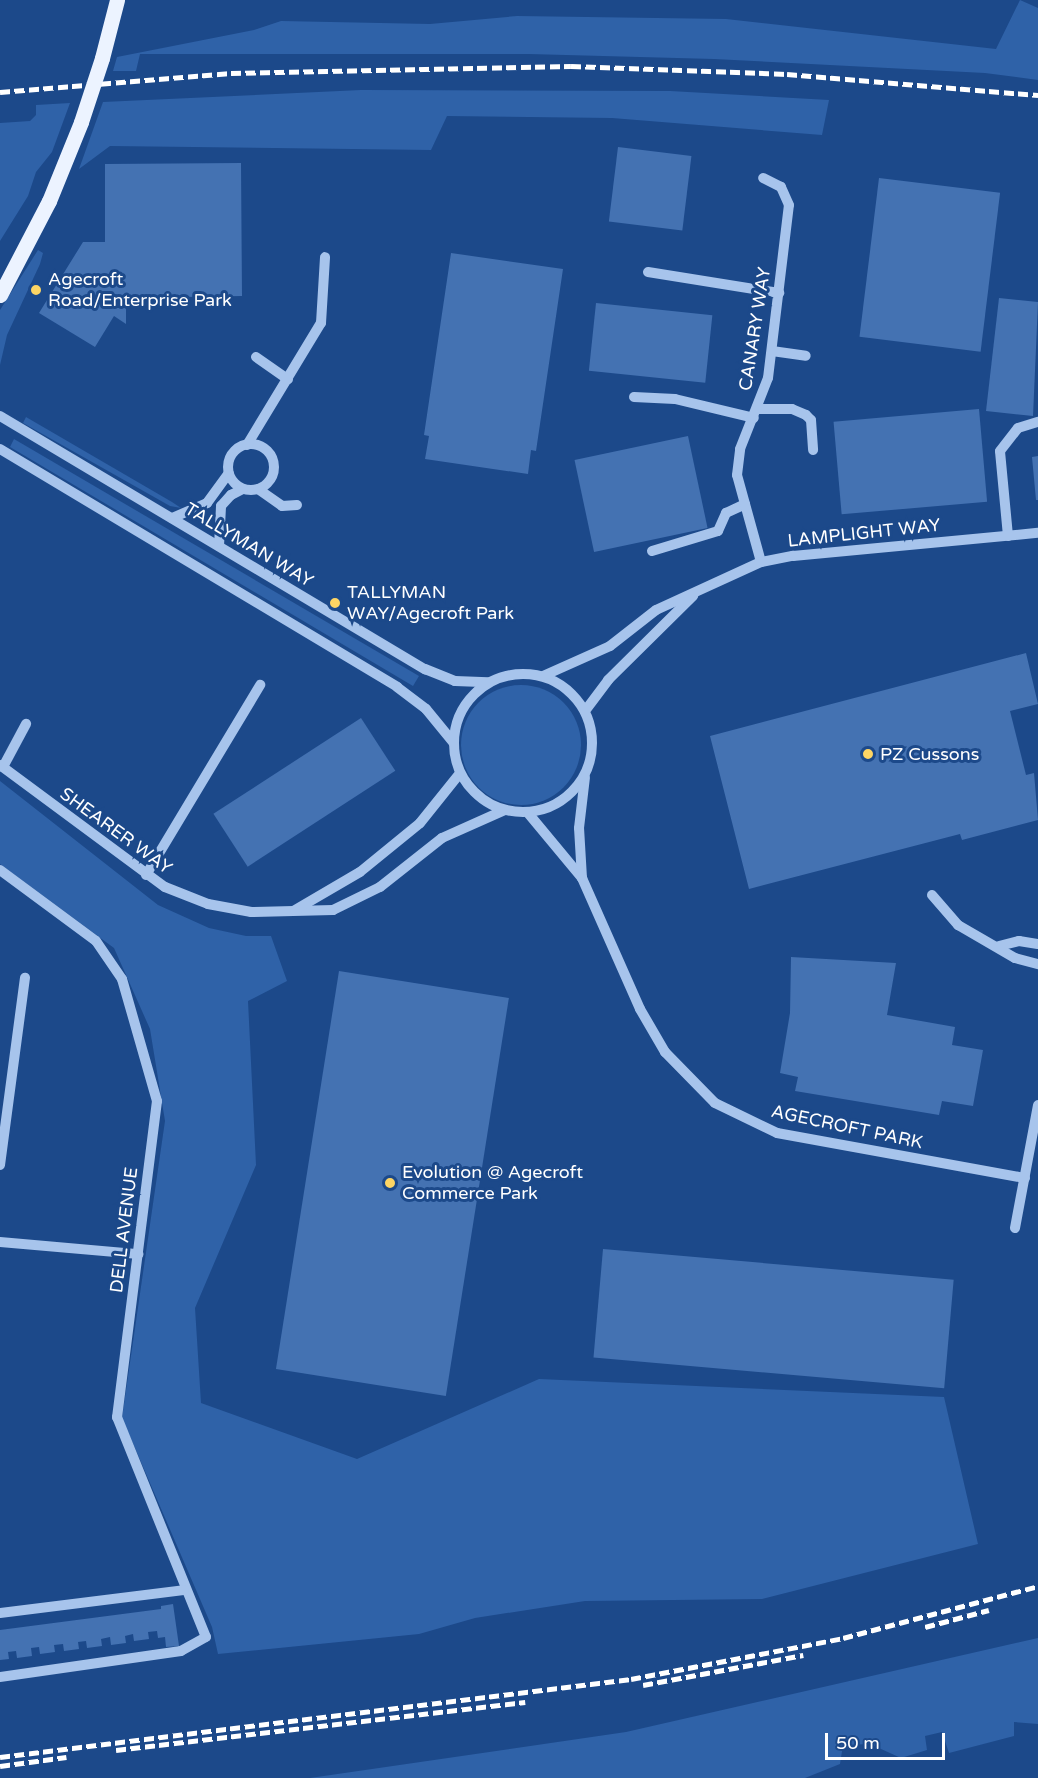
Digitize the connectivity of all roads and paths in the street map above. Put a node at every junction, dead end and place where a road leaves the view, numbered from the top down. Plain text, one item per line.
1 (117, 0) edge
2 (764, 178) dead end
3 (26, 244) junction
4 (325, 257) dead end
5 (648, 272) dead end
6 (0, 275) edge
7 (779, 293) junction
8 (0, 296) edge
9 (772, 351) junction
10 (806, 356) dead end
11 (256, 357) dead end
12 (288, 379) junction
13 (634, 397) dead end
14 (756, 414) junction
15 (0, 416) edge
16 (1038, 422) edge
17 (247, 445) junction
18 (0, 449) edge
19 (813, 450) dead end
20 (229, 472) junction
21 (243, 489) junction
22 (258, 489) junction
23 (745, 504) junction
24 (297, 505) dead end
25 (172, 518) junction
26 (1038, 533) edge
27 (1008, 536) junction
28 (219, 546) junction
29 (652, 551) dead end
30 (761, 562) junction
31 (699, 589) junction
32 (543, 676) junction
33 (488, 682) junction
34 (260, 685) dead end
35 (585, 711) junction
36 (26, 724) dead end
37 (453, 742) junction
38 (1, 766) edge
39 (460, 773) junction
40 (585, 775) junction
41 (505, 810) junction
42 (528, 813) junction
43 (0, 870) edge
44 (146, 876) junction
45 (582, 878) junction
46 (932, 895) dead end
47 (292, 912) junction
48 (1038, 944) edge
49 (999, 946) junction
50 (1038, 964) edge
51 (25, 978) dead end
52 (1038, 1105) edge
53 (0, 1165) edge
54 (1025, 1178) junction
55 (1015, 1228) dead end
56 (0, 1242) edge
57 (138, 1254) junction
58 (184, 1590) junction
59 (0, 1613) edge
60 (0, 1677) edge

1 - 3 main road, bridge
2 - 7 street, CANARY WAY
3 - 6 main road
3 - 8 main road
4 - 12 street
5 - 7 street
7 - 9 street, CANARY WAY
9 - 10 street
9 - 14 street, CANARY WAY
11 - 12 street
12 - 17 street
13 - 14 street
14 - 19 street
14 - 23 street, CANARY WAY
15 - 25 street, TALLYMAN WAY
16 - 27 street
17 - 20 street
17 - 22 street
18 - 37 street
20 - 21 street
20 - 25 street
21 - 22 street
21 - 28 street
22 - 24 street
23 - 29 street
23 - 30 street, CANARY WAY
25 - 28 street, TALLYMAN WAY
26 - 27 street, LAMPLIGHT WAY
27 - 30 street, LAMPLIGHT WAY
28 - 33 street, TALLYMAN WAY
30 - 31 street, LAMPLIGHT WAY
31 - 32 street, LAMPLIGHT WAY
31 - 35 street
32 - 33 street
32 - 35 street
33 - 37 street
34 - 44 street
35 - 40 street
36 - 38 street
37 - 39 street
38 - 44 street, SHEARER WAY
39 - 41 street
39 - 47 street
40 - 42 street
40 - 45 street
41 - 42 street
41 - 47 street, SHEARER WAY
42 - 45 street
43 - 57 street, DELL AVENUE
44 - 47 street, SHEARER WAY
45 - 54 street, AGECROFT PARK
46 - 49 street
48 - 49 street
49 - 50 street
51 - 53 street
52 - 54 street
54 - 55 street
56 - 57 street
57 - 58 street, DELL AVENUE
58 - 59 street
58 - 60 street, DELL AVENUE

